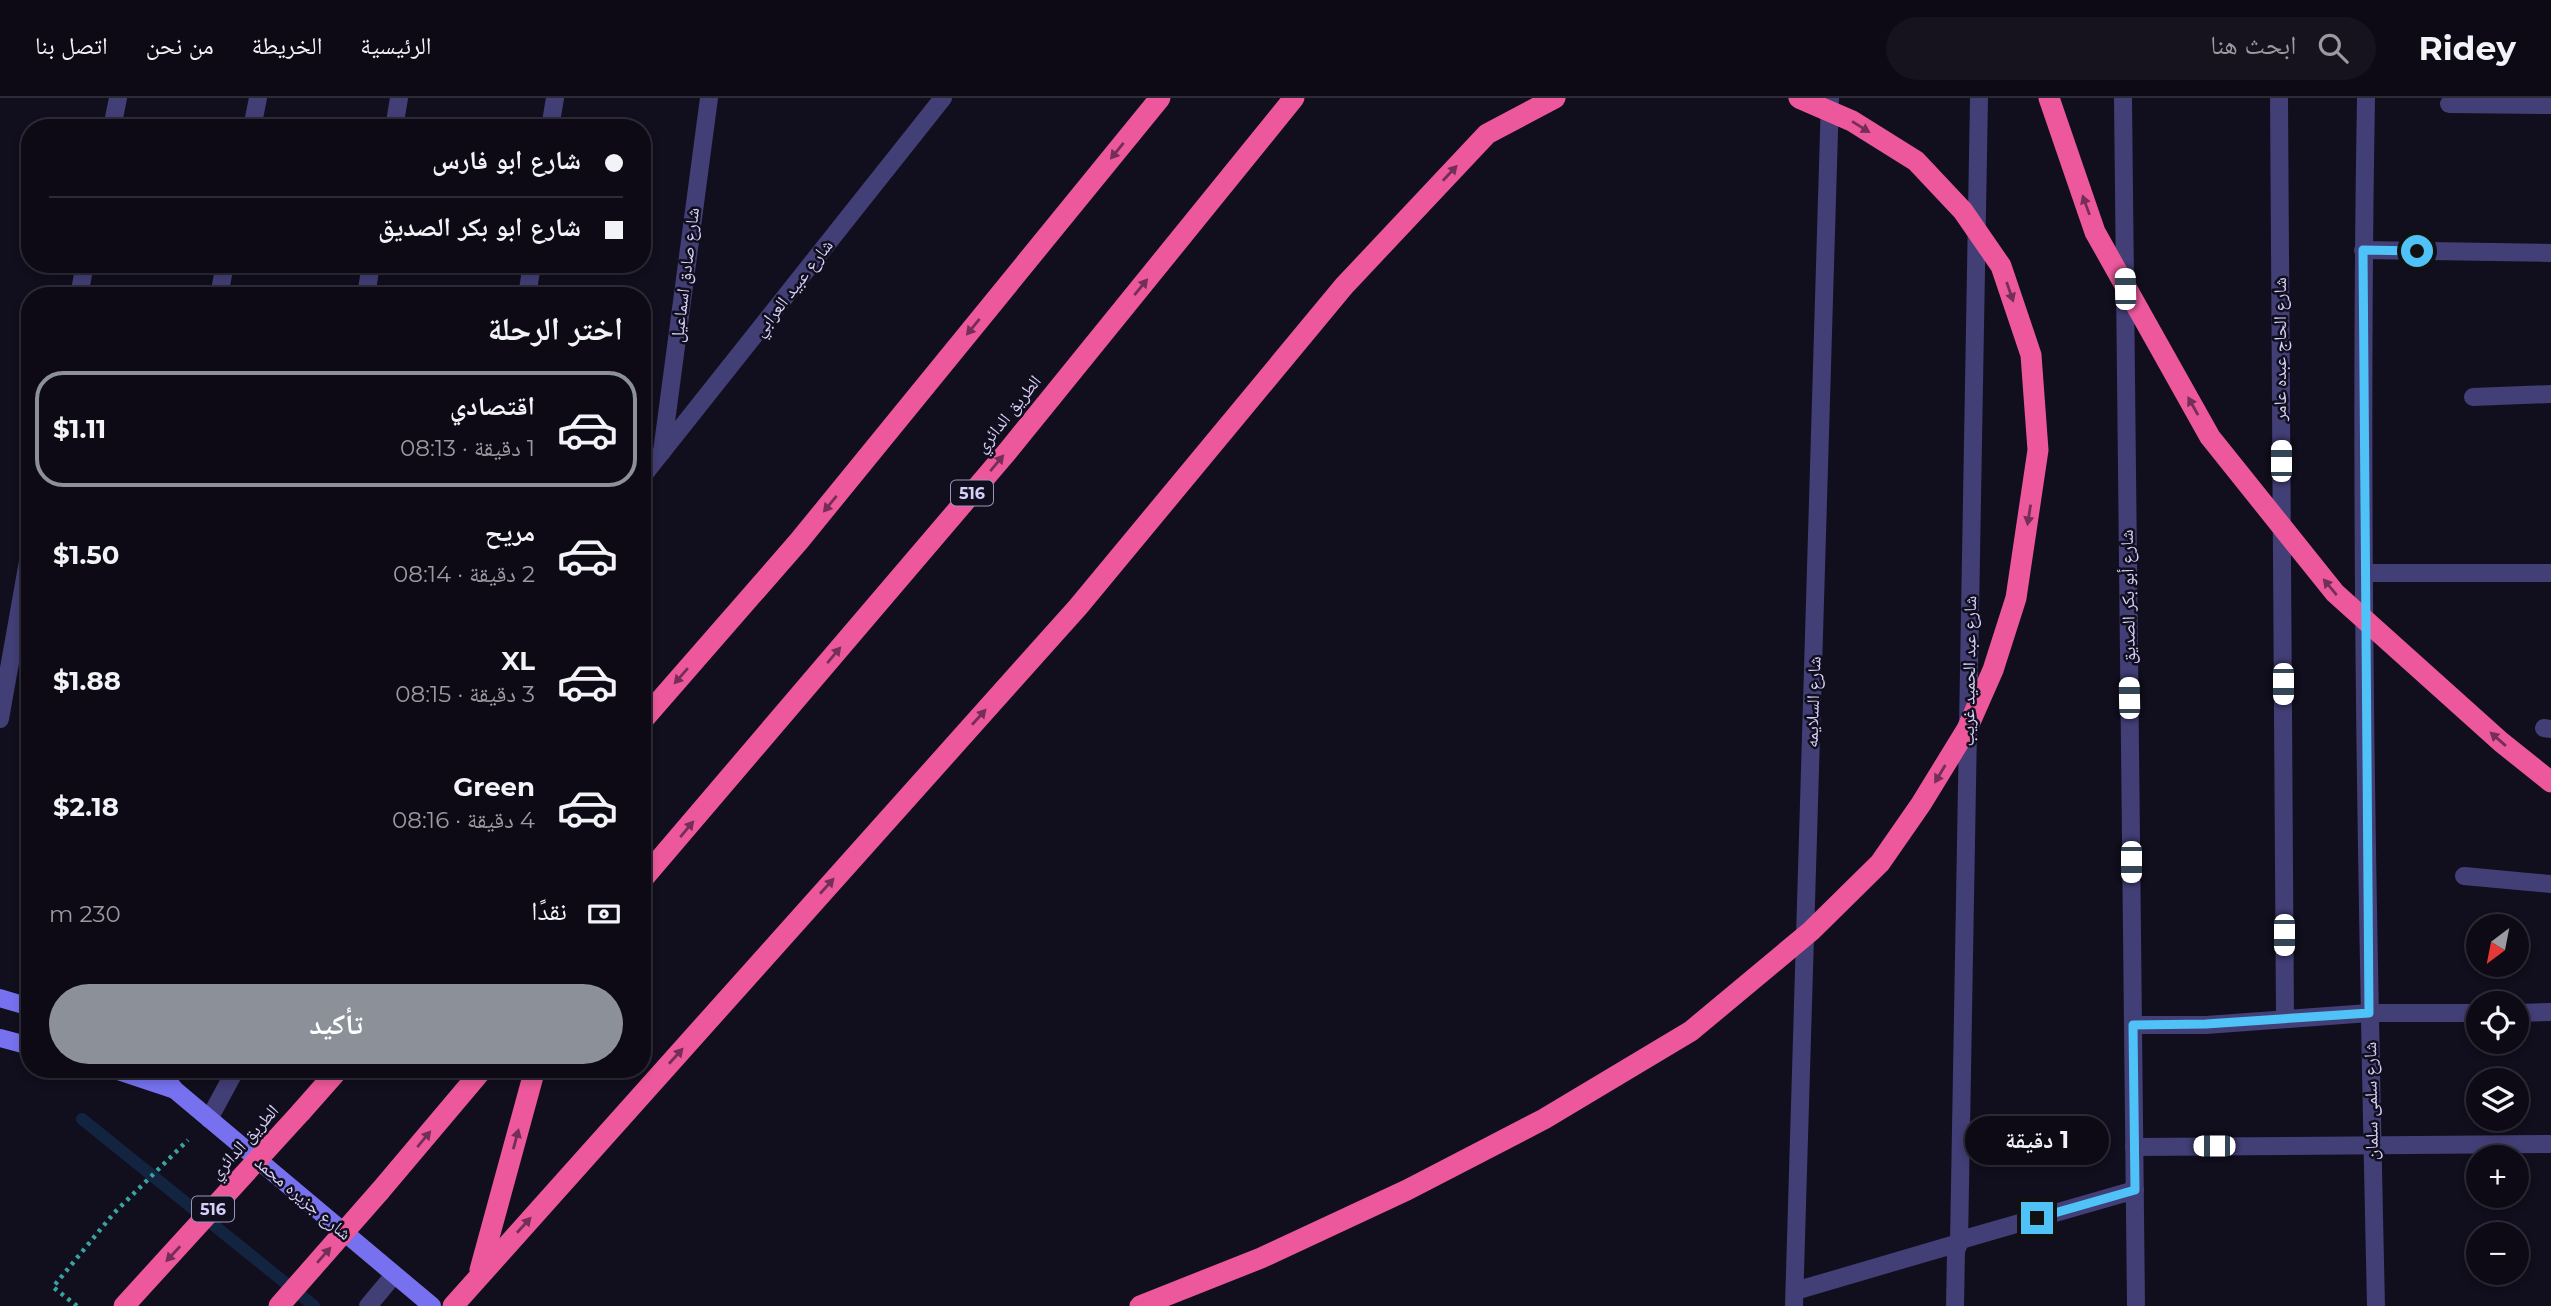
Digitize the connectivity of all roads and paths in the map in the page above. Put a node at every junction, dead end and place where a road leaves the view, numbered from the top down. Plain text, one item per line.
1 (118, 98) edge
2 (258, 98) edge
3 (399, 98) edge
4 (555, 98) edge
5 (709, 98) edge
6 (943, 98) edge
7 (1160, 98) edge
8 (1294, 98) edge
9 (1555, 98) edge
10 (1799, 98) edge
11 (1830, 98) edge
12 (1979, 98) edge
13 (2049, 98) edge
14 (2123, 98) edge
15 (2279, 98) edge
16 (2366, 98) edge
17 (2449, 104) dead end
18 (2551, 105) edge
19 (114, 119) edge
20 (254, 119) edge
21 (396, 119) edge
22 (552, 119) edge
23 (2363, 250) junction
24 (2551, 253) edge
25 (2551, 394) edge
26 (2473, 397) dead end
27 (662, 452) junction
28 (651, 466) edge
29 (2365, 573) junction
30 (2551, 573) edge
31 (21, 601) edge
32 (651, 711) edge
33 (0, 719) edge
34 (2551, 782) edge
35 (651, 869) edge
36 (2464, 876) dead end
37 (2551, 884) edge
38 (0, 999) edge
39 (21, 1005) edge
40 (2551, 1012) edge
41 (2369, 1013) junction
42 (2466, 1013) edge
43 (2529, 1013) edge
44 (2285, 1019) junction
45 (2133, 1025) junction
46 (0, 1038) edge
47 (21, 1044) edge
48 (139, 1078) edge
49 (166, 1078) edge
50 (231, 1078) edge
51 (331, 1078) edge
52 (475, 1078) edge
53 (533, 1078) edge
54 (175, 1090) junction
55 (209, 1119) junction
56 (2551, 1144) edge
57 (2372, 1145) junction
58 (2134, 1147) junction
59 (2135, 1190) junction
60 (1959, 1243) junction
61 (394, 1275) junction
62 (478, 1276) junction
63 (1795, 1298) edge
64 (77, 1306) edge
65 (124, 1306) edge
66 (279, 1306) edge
67 (368, 1306) edge
68 (432, 1306) edge
69 (453, 1306) edge
70 (1140, 1306) edge
71 (1955, 1306) edge
72 (2136, 1306) edge
73 (2376, 1306) edge

1 - 19 street
2 - 20 street
3 - 21 street
4 - 22 street
5 - 27 street, شارع صادق اسماعيل
6 - 27 street, شارع عبيد العرابي
7 -> 32 highway
35 -> 8 highway, الطريق الدائري / 516
62 -> 9 highway
10 -> 70 highway, bridge
11 - 63 street, شارع السلايمه
12 - 60 street, شارع عبد الحميد غريب
34 -> 13 highway, bridge
14 - 45 street, شارع أبو بكر الصديق
15 - 44 street, شارع الحاج عبده عامر
16 - 23 street, شارع سلمى سلمان
17 - 18 street
23 - 24 street
23 - 29 street, شارع سلمى سلمان
25 - 26 street
27 - 28 street, شارع عبيد العرابي
29 - 30 street
29 - 41 street, شارع سلمى سلمان
31 - 33 street
36 - 37 street
38 - 39 main road
40 - 43 street
41 - 42 street
41 - 44 street
41 - 57 street, شارع سلمى سلمان
44 - 45 street
45 - 58 street, شارع أبو بكر الصديق
46 - 47 main road
48 - 54 main road, شارع جزيره محمد
49 - 54 main road, شارع جزيره محمد
50 - 55 street
51 -> 65 highway, الطريق الدائري / 516, bridge
66 -> 52 highway, bridge
62 -> 53 highway
54 - 55 main road, شارع جزيره محمد
55 - 61 main road, شارع جزيره محمد
55 - 64 path
56 - 57 street
57 - 58 street
57 - 73 street, شارع سلمى سلمان
58 - 59 street, شارع أبو بكر الصديق
59 - 60 street
59 - 72 street, شارع أبو بكر الصديق
60 - 63 street
60 - 71 street, شارع عبد الحميد غريب
61 - 67 street
61 - 68 main road, شارع جزيره محمد
62 - 69 highway

